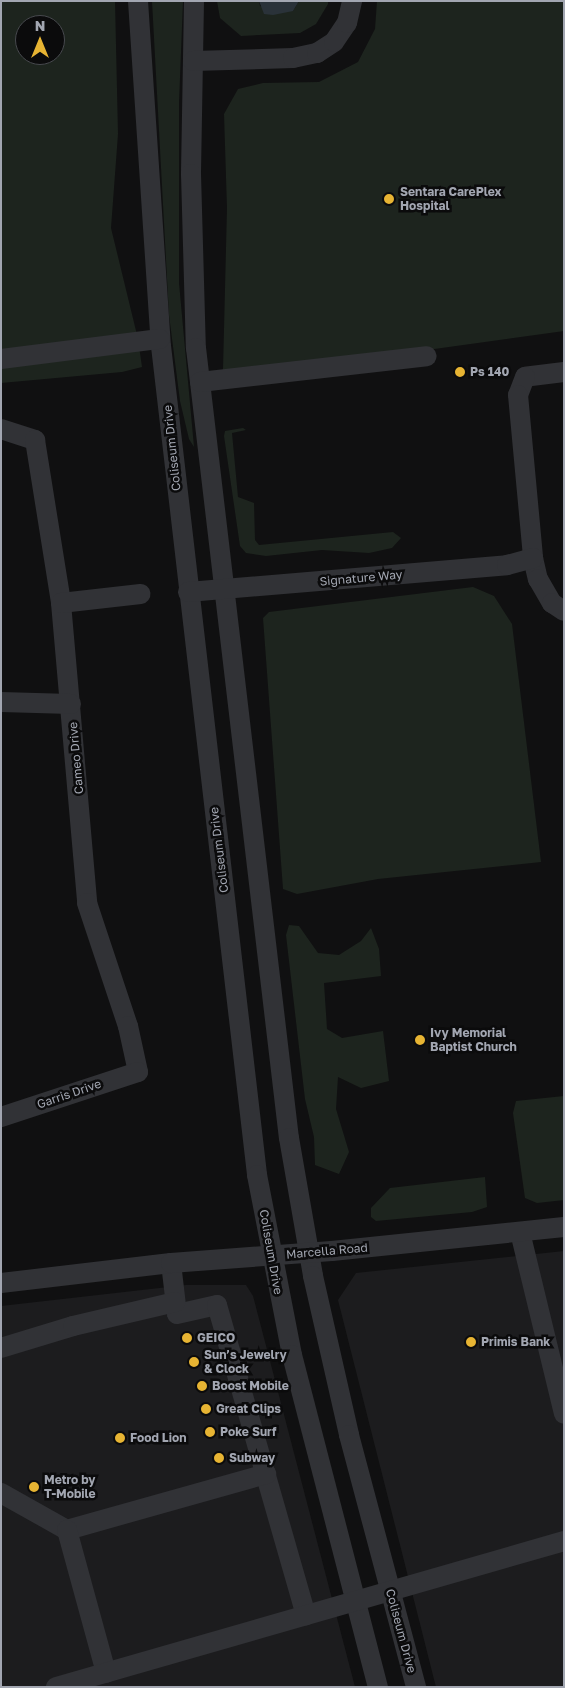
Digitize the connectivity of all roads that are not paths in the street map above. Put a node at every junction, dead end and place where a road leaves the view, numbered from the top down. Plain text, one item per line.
1 (138, 1) edge
2 (194, 1) edge
3 (352, 1) edge
4 (193, 61) junction
5 (160, 339) junction
6 (427, 356) dead end
7 (1, 359) edge
8 (564, 372) edge
9 (200, 382) junction
10 (1, 429) edge
11 (533, 558) junction
12 (224, 590) junction
13 (188, 592) junction
14 (140, 594) dead end
15 (62, 603) junction
16 (564, 611) edge
17 (1, 702) edge
18 (71, 704) junction
19 (138, 1072) joint
20 (1, 1117) edge
21 (564, 1226) edge
22 (520, 1232) junction
23 (308, 1253) junction
24 (271, 1256) junction
25 (171, 1263) junction
26 (1, 1283) edge
27 (175, 1302) junction
28 (1, 1348) edge
29 (564, 1414) edge
30 (266, 1474) junction
31 (1, 1493) edge
32 (67, 1530) junction
33 (564, 1541) edge
34 (390, 1590) junction
35 (356, 1600) junction
36 (306, 1615) junction
37 (111, 1677) edge
38 (56, 1687) edge
39 (378, 1687) edge
40 (416, 1687) edge

1 - 5 street, Coliseum Drive
2 - 4 street, Coliseum Drive
3 - 4 street
4 - 9 street, Coliseum Drive
5 - 7 street
5 - 13 street, Coliseum Drive
6 - 9 street
8 - 11 street
9 - 12 street, Coliseum Drive
10 - 15 street, Cameo Drive
11 - 12 street, Signature Way
11 - 16 street
12 - 13 street, Signature Way
12 - 23 street, Coliseum Drive
13 - 24 street, Coliseum Drive
14 - 15 street
15 - 18 street, Cameo Drive
17 - 18 street
18 - 19 street, Cameo Drive
19 - 20 street, Garris Drive
21 - 22 street, Marcella Road
22 - 23 street, Marcella Road
22 - 29 street
23 - 24 street, Marcella Road
23 - 34 street, Coliseum Drive
24 - 25 street, Marcella Road
24 - 35 street, Coliseum Drive
25 - 26 street, Marcella Road
25 - 27 street
27 - 28 street
27 - 30 street
30 - 32 street
30 - 36 street
31 - 32 street
32 - 37 street
33 - 34 street
34 - 35 street
34 - 40 street, Coliseum Drive
35 - 36 street
35 - 39 street, Coliseum Drive
36 - 37 street
37 - 38 street

